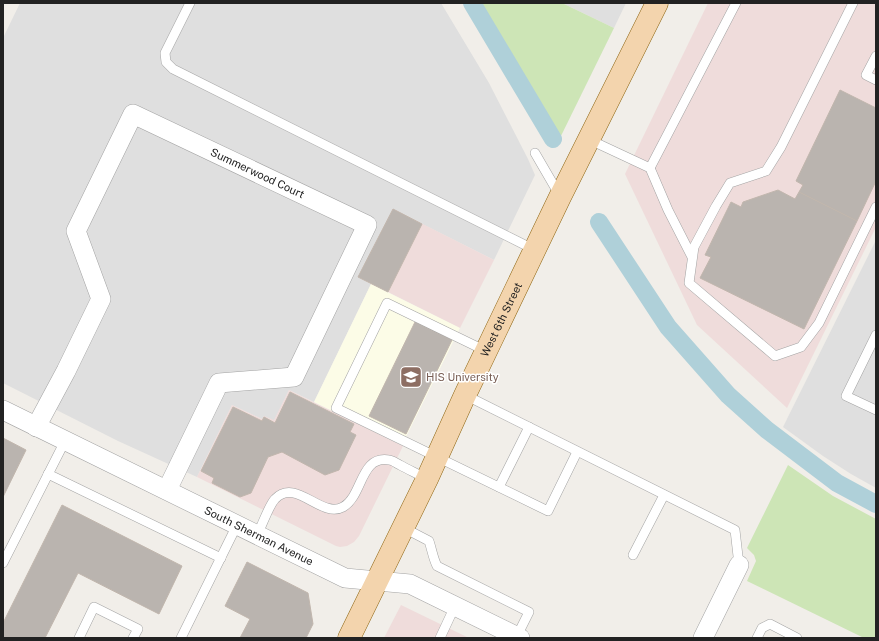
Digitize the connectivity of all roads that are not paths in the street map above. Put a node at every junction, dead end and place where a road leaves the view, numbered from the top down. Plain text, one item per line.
1 (190, 3) edge
2 (657, 3) edge
3 (736, 3) edge
4 (850, 4) edge
5 (876, 56) edge
6 (876, 80) edge
7 (590, 140) junction
8 (535, 152) dead end
9 (650, 168) junction
10 (560, 197) junction
11 (876, 207) edge
12 (535, 250) junction
13 (692, 257) junction
14 (876, 335) edge
15 (486, 351) junction
16 (465, 396) junction
17 (3, 410) edge
18 (876, 410) edge
19 (36, 426) junction
20 (529, 427) junction
21 (65, 441) junction
22 (578, 452) junction
23 (437, 457) junction
24 (48, 474) junction
25 (427, 478) junction
26 (499, 487) junction
27 (168, 490) junction
28 (664, 495) junction
29 (237, 525) junction
30 (404, 528) junction
31 (257, 535) junction
32 (634, 555) dead end
33 (221, 558) junction
34 (3, 563) edge
35 (739, 565) joint
36 (377, 581) junction
37 (455, 606) junction
38 (519, 637) edge
39 (79, 638) edge
40 (133, 638) edge
41 (181, 638) edge
42 (349, 638) edge
43 (440, 638) edge
44 (703, 638) edge
45 (757, 638) edge
46 (797, 638) edge

1 - 12 lane
2 - 7 main road, West 6th Street
3 - 9 lane
4 - 13 lane
5 - 6 lane
7 - 9 lane
7 - 10 main road, West 6th Street
8 - 10 lane
9 - 13 lane
10 - 12 main road, West 6th Street
11 - 13 lane
12 - 15 main road, West 6th Street
14 - 18 lane
15 - 16 main road, West 6th Street
15 - 23 lane
16 - 20 lane
16 - 23 main road, West 6th Street
17 - 19 street, South Sherman Avenue
19 - 21 street, South Sherman Avenue
19 - 27 street, Summerwood Court
20 - 22 lane
20 - 26 lane
21 - 24 lane
21 - 27 street, South Sherman Avenue
22 - 26 lane
22 - 28 lane
23 - 25 main road, West 6th Street
23 - 26 lane
24 - 33 lane
24 - 34 lane
25 - 30 main road, West 6th Street
25 - 31 lane
27 - 29 street, South Sherman Avenue
28 - 32 lane
28 - 35 lane
29 - 31 street, South Sherman Avenue
29 - 33 lane
30 - 36 main road, West 6th Street
30 - 38 lane
31 - 36 street, South Sherman Avenue
33 - 41 lane
35 - 44 street
36 - 37 street, South Sherman Avenue
36 - 42 main road, West 6th Street
37 - 38 street, South Sherman Avenue
37 - 43 lane
39 - 40 lane
45 - 46 lane

